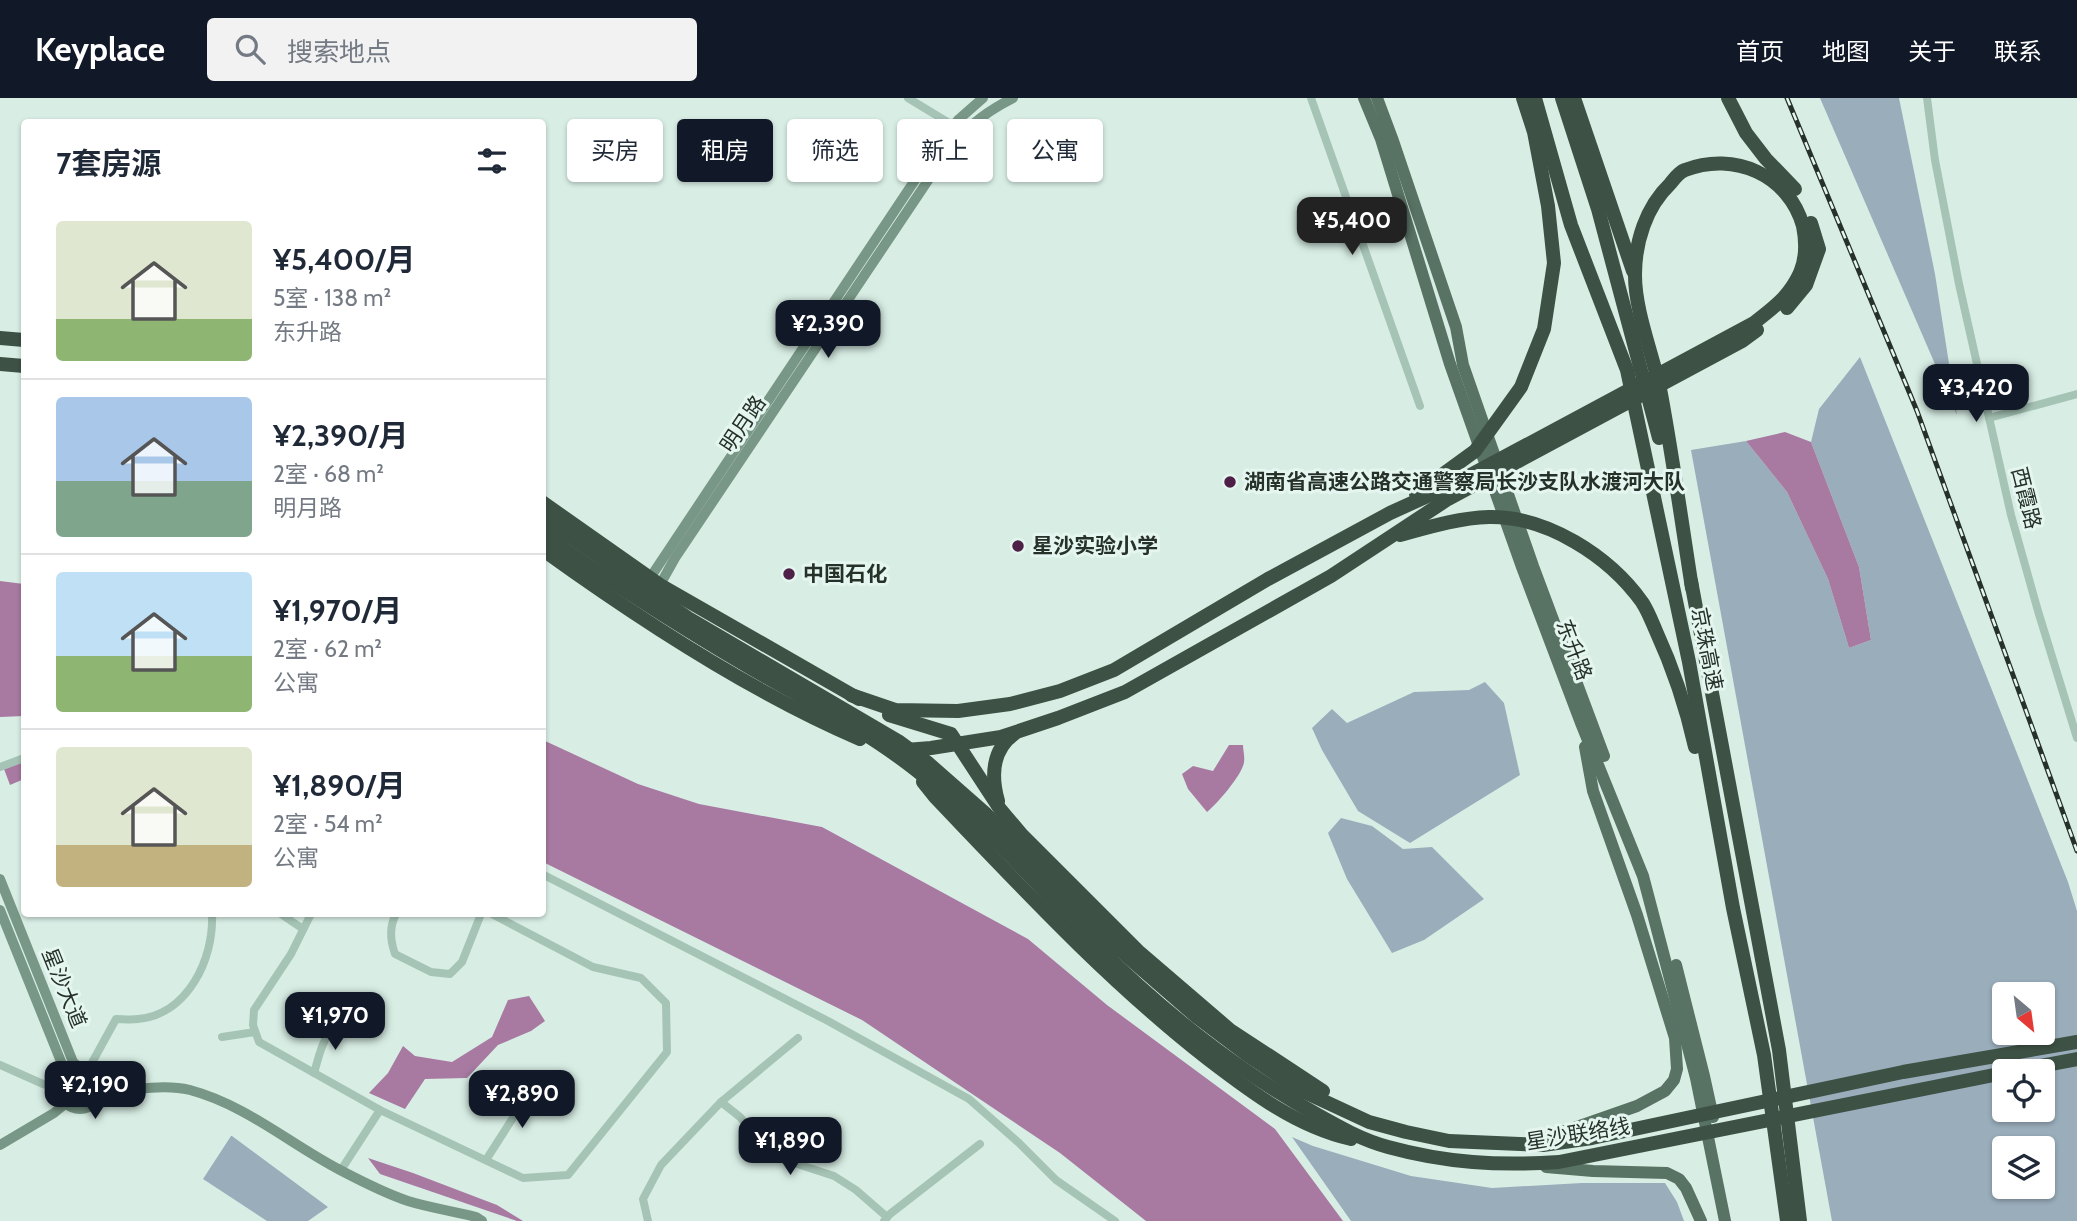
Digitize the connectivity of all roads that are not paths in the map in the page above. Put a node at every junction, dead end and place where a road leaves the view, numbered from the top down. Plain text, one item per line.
1 (908, 98) edge
2 (1013, 98) edge
3 (1311, 98) edge
4 (1364, 98) edge
5 (1377, 98) edge
6 (1522, 98) edge
7 (1535, 98) edge
8 (1562, 98) edge
9 (1574, 98) edge
10 (1728, 98) edge
11 (1927, 98) edge
12 (977, 100) edge
13 (942, 119) edge
14 (960, 119) edge
15 (976, 119) edge
16 (978, 119) edge
17 (914, 182) edge
18 (928, 182) edge
19 (1635, 275) junction
20 (0, 338) edge
21 (21, 340) edge
22 (1646, 357) junction
23 (0, 364) edge
24 (1457, 364) junction
25 (21, 366) edge
26 (2077, 394) edge
27 (1420, 406) dead end
28 (1989, 418) junction
29 (546, 505) edge
30 (1391, 513) junction
31 (546, 520) edge
32 (546, 536) edge
33 (1385, 539) junction
34 (546, 552) edge
35 (1527, 567) junction
36 (655, 581) junction
37 (636, 613) junction
38 (851, 695) junction
39 (1581, 723) junction
40 (1015, 733) junction
41 (2077, 738) edge
42 (959, 744) junction
43 (898, 750) junction
44 (21, 759) edge
45 (0, 767) edge
46 (1000, 809) junction
47 (546, 876) edge
48 (0, 879) edge
49 (1733, 908) junction
50 (0, 910) edge
51 (212, 917) edge
52 (285, 917) edge
53 (309, 917) edge
54 (394, 917) edge
55 (480, 917) edge
56 (498, 917) edge
57 (303, 929) junction
58 (344, 1022) dead end
59 (1192, 1022) junction
60 (256, 1032) junction
61 (222, 1037) dead end
62 (798, 1038) dead end
63 (2077, 1042) edge
64 (2077, 1059) edge
65 (2055, 1063) edge
66 (0, 1065) edge
67 (84, 1069) junction
68 (314, 1073) junction
69 (1992, 1075) edge
70 (1700, 1077) junction
71 (61, 1083) junction
72 (534, 1085) dead end
73 (100, 1091) junction
74 (721, 1102) junction
75 (66, 1103) junction
76 (380, 1110) junction
77 (1406, 1132) junction
78 (980, 1144) dead end
79 (0, 1145) edge
80 (1528, 1145) junction
81 (1386, 1147) junction
82 (486, 1160) junction
83 (1521, 1165) junction
84 (1786, 1169) junction
85 (341, 1170) junction
86 (1728, 1215) edge
87 (886, 1219) edge
88 (482, 1221) edge
89 (648, 1221) edge
90 (1115, 1221) edge
91 (1701, 1221) edge
92 (1787, 1221) edge
93 (1800, 1221) edge

1 - 13 street
2 - 16 street, 明月路
3 - 27 street
4 - 24 main road, 东升路
5 - 24 main road, 东升路
6 - 30 highway
7 - 49 highway, 京珠高速
8 - 22 highway
9 - 19 highway
10 - 33 highway
11 - 28 street, 西霞路
12 - 14 street, 明月路
12 - 15 street
17 - 36 street, 明月路
18 - 36 street, 明月路
19 - 22 highway
19 - 30 highway
20 - 21 highway
22 - 84 highway, 京珠高速
23 - 25 highway
24 - 35 main road, 东升路
26 - 28 street
28 - 41 street, 西霞路
29 - 36 highway
30 - 38 highway
31 - 59 highway
32 - 59 highway
33 - 40 highway
33 - 49 highway
34 - 37 highway
35 - 39 main road, 东升路
35 - 70 main road, 东升路
36 - 37 street, 明月路
36 - 38 highway
37 - 43 highway
38 - 42 highway
39 - 70 main road, 东升路
39 - 80 main road
40 - 42 highway
40 - 46 highway
42 - 43 highway
42 - 46 highway
43 - 81 highway
44 - 45 street
46 - 77 highway
47 - 90 street
48 - 67 street, 星沙大道
49 - 84 highway, 京珠高速
50 - 71 street, 星沙大道
51 - 67 street
52 - 57 street
53 - 57 street
54 - 55 street
56 - 82 street
57 - 60 street
58 - 68 street
59 - 77 highway
59 - 81 highway, 星沙联络线
60 - 61 street
60 - 68 street
62 - 74 street
63 - 80 highway
64 - 65 highway
66 - 71 street
67 - 71 street
67 - 73 street
68 - 76 street
69 - 83 highway, 星沙联络线
70 - 86 main road, 东升路
71 - 75 street
72 - 82 street
73 - 75 street
73 - 85 street
74 - 87 street
74 - 89 street
75 - 79 street
76 - 82 street
76 - 85 street
77 - 80 highway
78 - 87 street
81 - 83 highway, 星沙联络线
83 - 91 main road
84 - 92 highway, 京珠高速
84 - 93 highway, 京珠高速
85 - 88 street

